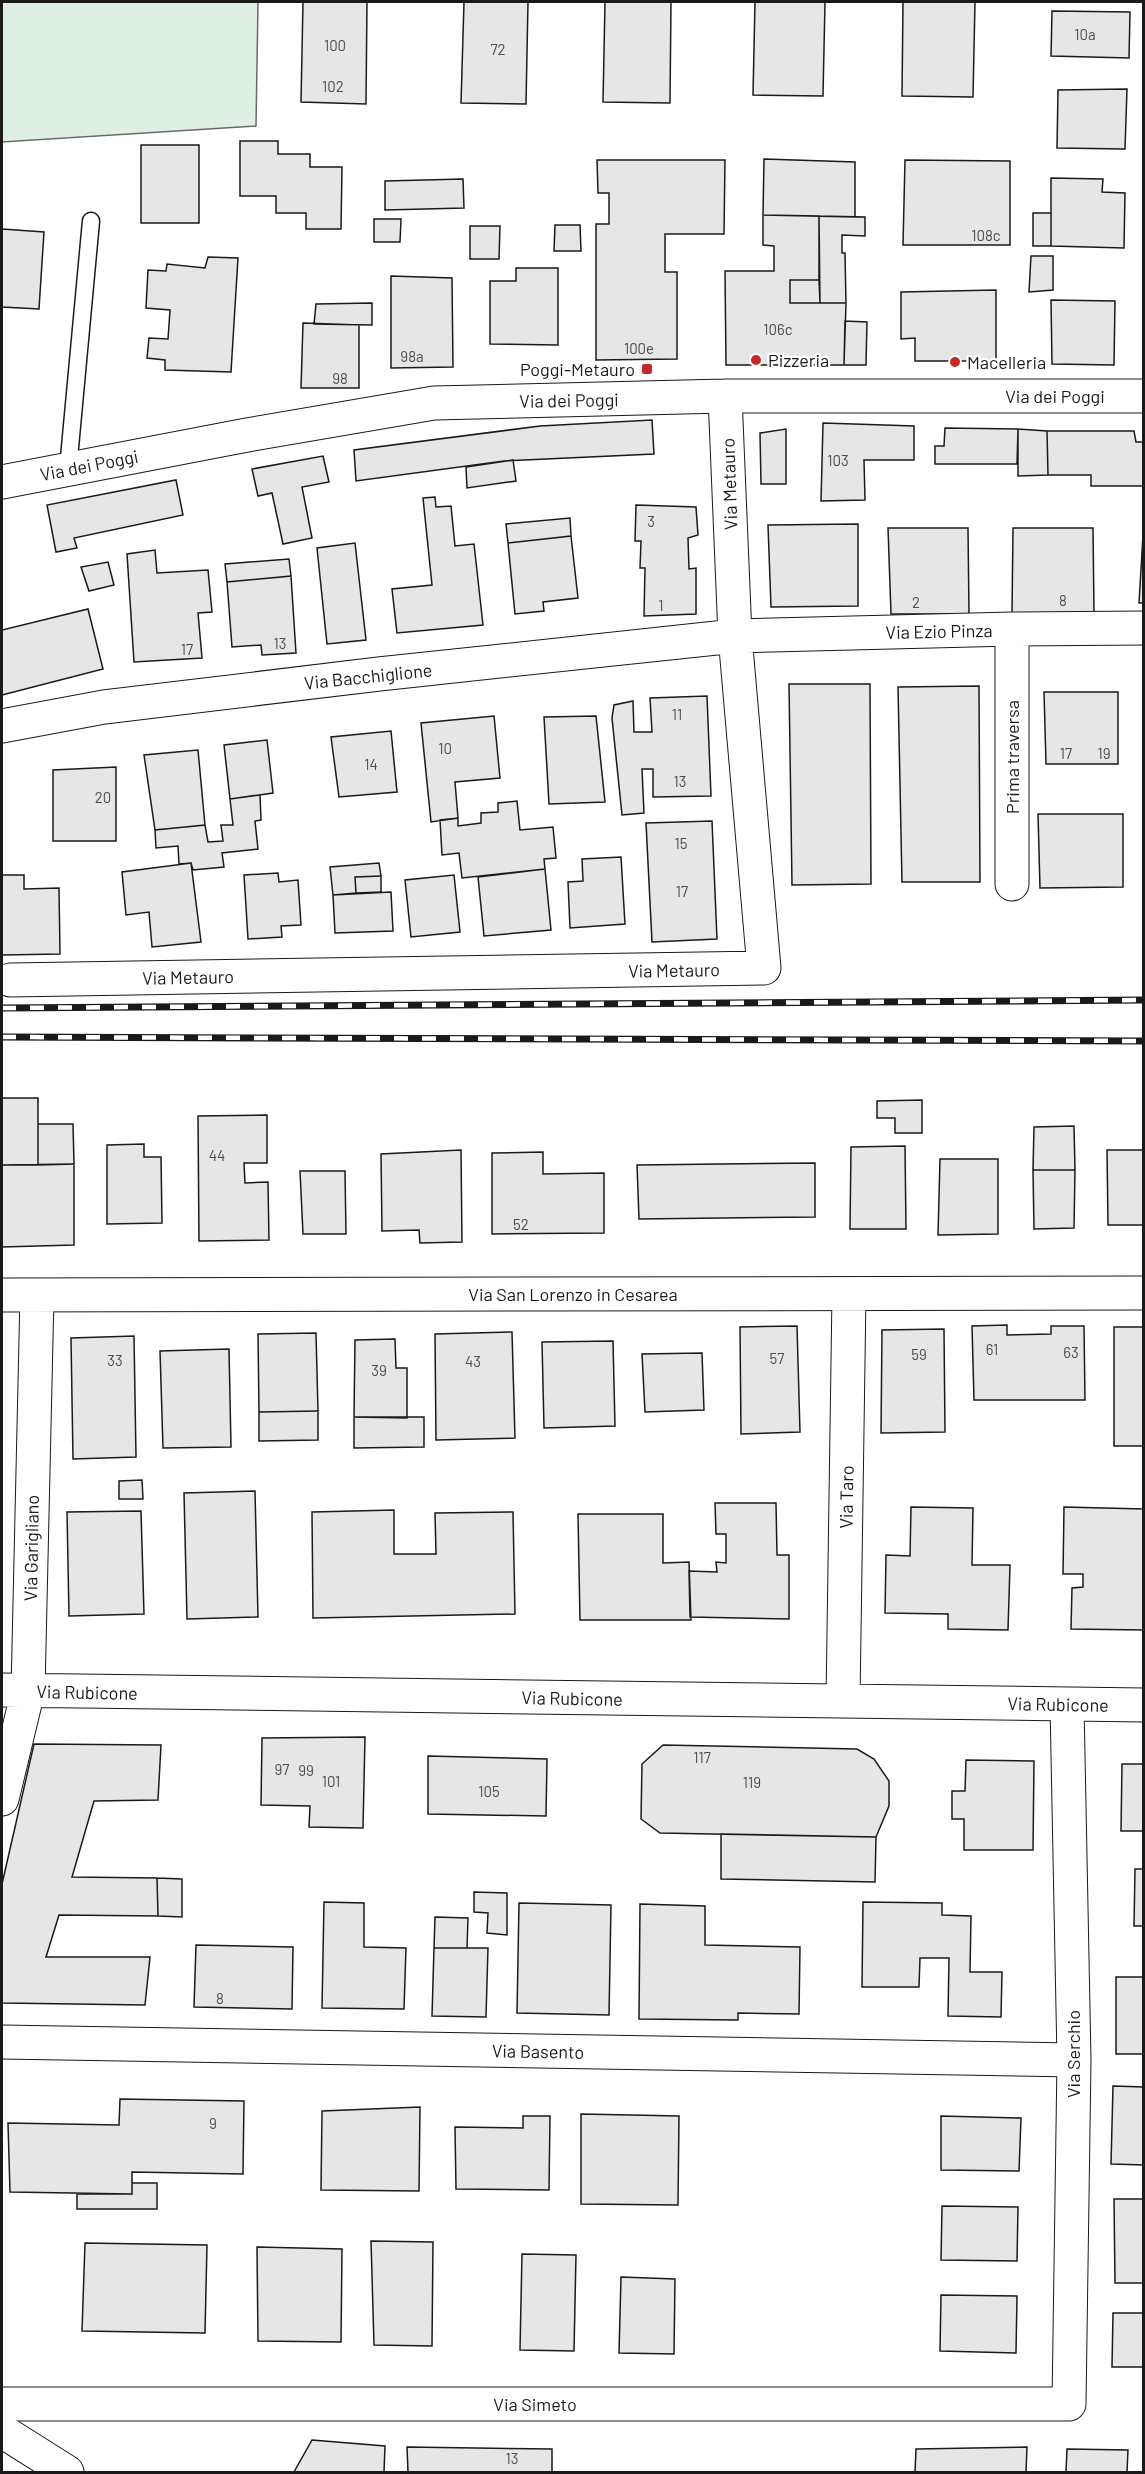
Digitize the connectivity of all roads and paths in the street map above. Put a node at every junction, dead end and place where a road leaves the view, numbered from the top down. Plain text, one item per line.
1 (91, 221) dead end
2 (725, 396) junction
3 (1143, 396) edge
4 (68, 469) junction
5 (2, 482) edge
6 (1143, 628) edge
7 (1012, 629) junction
8 (735, 636) junction
9 (2, 726) edge
10 (1012, 884) dead end
11 (10, 980) dead end
12 (1143, 1293) edge
13 (849, 1294) junction
14 (2, 1295) edge
15 (37, 1295) junction
16 (15, 1691) edge
17 (843, 1701) junction
18 (1066, 1704) junction
19 (1143, 1705) edge
20 (2, 1798) edge
21 (2, 2042) edge
22 (1074, 2060) junction
23 (1069, 2403) joint
24 (2, 2404) edge
25 (2, 2431) edge
26 (68, 2472) edge

1 - 4 lane
2 - 3 street, Via dei Poggi
2 - 4 street, Via dei Poggi
2 - 8 street, Via Metauro
4 - 5 street, Via dei Poggi
6 - 7 street, Via Ezio Pinza
7 - 8 street, Via Ezio Pinza
7 - 10 street, Prima traversa
8 - 9 street, Via Bacchiglione
8 - 11 street, Via Metauro
12 - 13 street, Via San Lorenzo in Cesarea
13 - 15 street, Via San Lorenzo in Cesarea
13 - 17 street, Via Taro
14 - 15 street, Via San Lorenzo in Cesarea
15 - 16 street, Via Garigliano
16 - 17 street, Via Rubicone
16 - 20 street, Via Garigliano
17 - 18 street, Via Rubicone
18 - 19 street, Via Rubicone
18 - 22 street, Via Serchio
21 - 22 street, Via Basento
22 - 23 street, Via Serchio
23 - 24 street, Via Simeto
25 - 26 street

